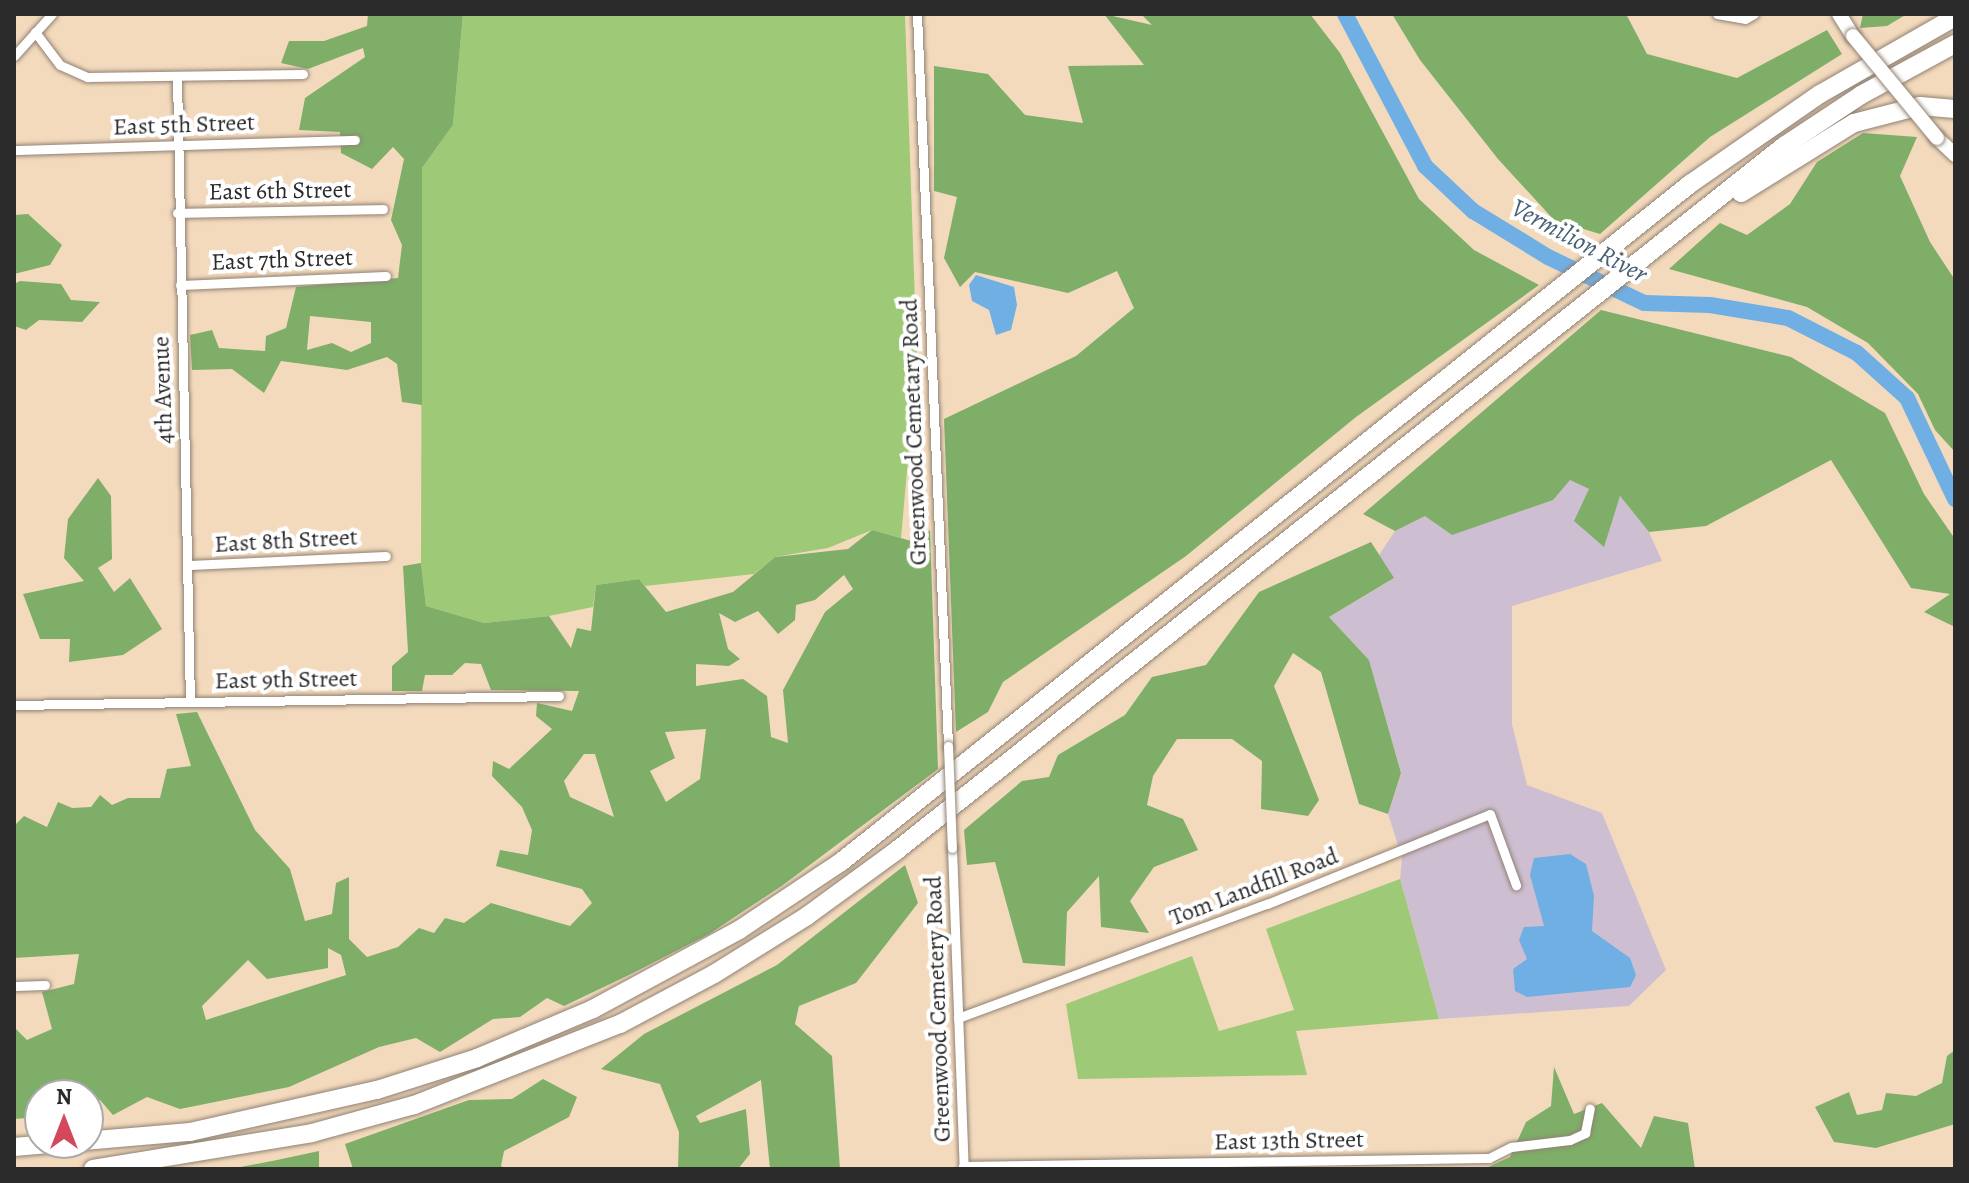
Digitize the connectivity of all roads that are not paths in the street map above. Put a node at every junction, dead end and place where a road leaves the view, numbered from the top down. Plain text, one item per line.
1 (52, 14) edge
2 (917, 14) edge
3 (1717, 14) edge
4 (1754, 14) edge
5 (1839, 14) edge
6 (1936, 14) edge
7 (1955, 17) edge
8 (35, 32) junction
9 (1955, 44) edge
10 (14, 56) edge
11 (303, 74) dead end
12 (177, 77) junction
13 (1955, 109) edge
14 (355, 140) dead end
15 (175, 145) junction
16 (14, 150) edge
17 (1955, 155) edge
18 (1690, 184) junction
19 (1717, 204) junction
20 (383, 209) dead end
21 (177, 213) junction
22 (386, 276) dead end
23 (180, 285) junction
24 (386, 556) dead end
25 (189, 565) junction
26 (559, 696) dead end
27 (190, 702) junction
28 (14, 705) edge
29 (952, 848) joint
30 (1516, 885) dead end
31 (45, 985) dead end
32 (14, 986) edge
33 (958, 1018) junction
34 (1590, 1108) dead end
35 (14, 1144) edge
36 (964, 1167) edge
37 (94, 1169) edge

1 - 8 street
2 - 29 street, Greenwood Cemetary Road, bridge
3 - 4 street
5 - 17 street, bridge
6 - 18 highway
7 - 18 highway
8 - 10 street
8 - 12 street
9 - 19 highway
11 - 12 street
12 - 15 street, 4th Avenue
13 - 19 highway
14 - 15 street, East 5th Street
15 - 16 street, East 5th Street
15 - 21 street, 4th Avenue
18 - 35 highway
19 - 37 highway
20 - 21 street, East 6th Street
21 - 23 street, 4th Avenue
22 - 23 street, East 7th Street
23 - 25 street, 4th Avenue
24 - 25 street, East 8th Street
25 - 27 street, 4th Avenue
26 - 27 street, East 9th Street
27 - 28 street, East 9th Street
29 - 33 street, Greenwood Cemetery Road
30 - 33 street, Tom Landfill Road
31 - 32 street
33 - 36 street, Greenwood Cemetery Road
34 - 36 street, East 13th Street

